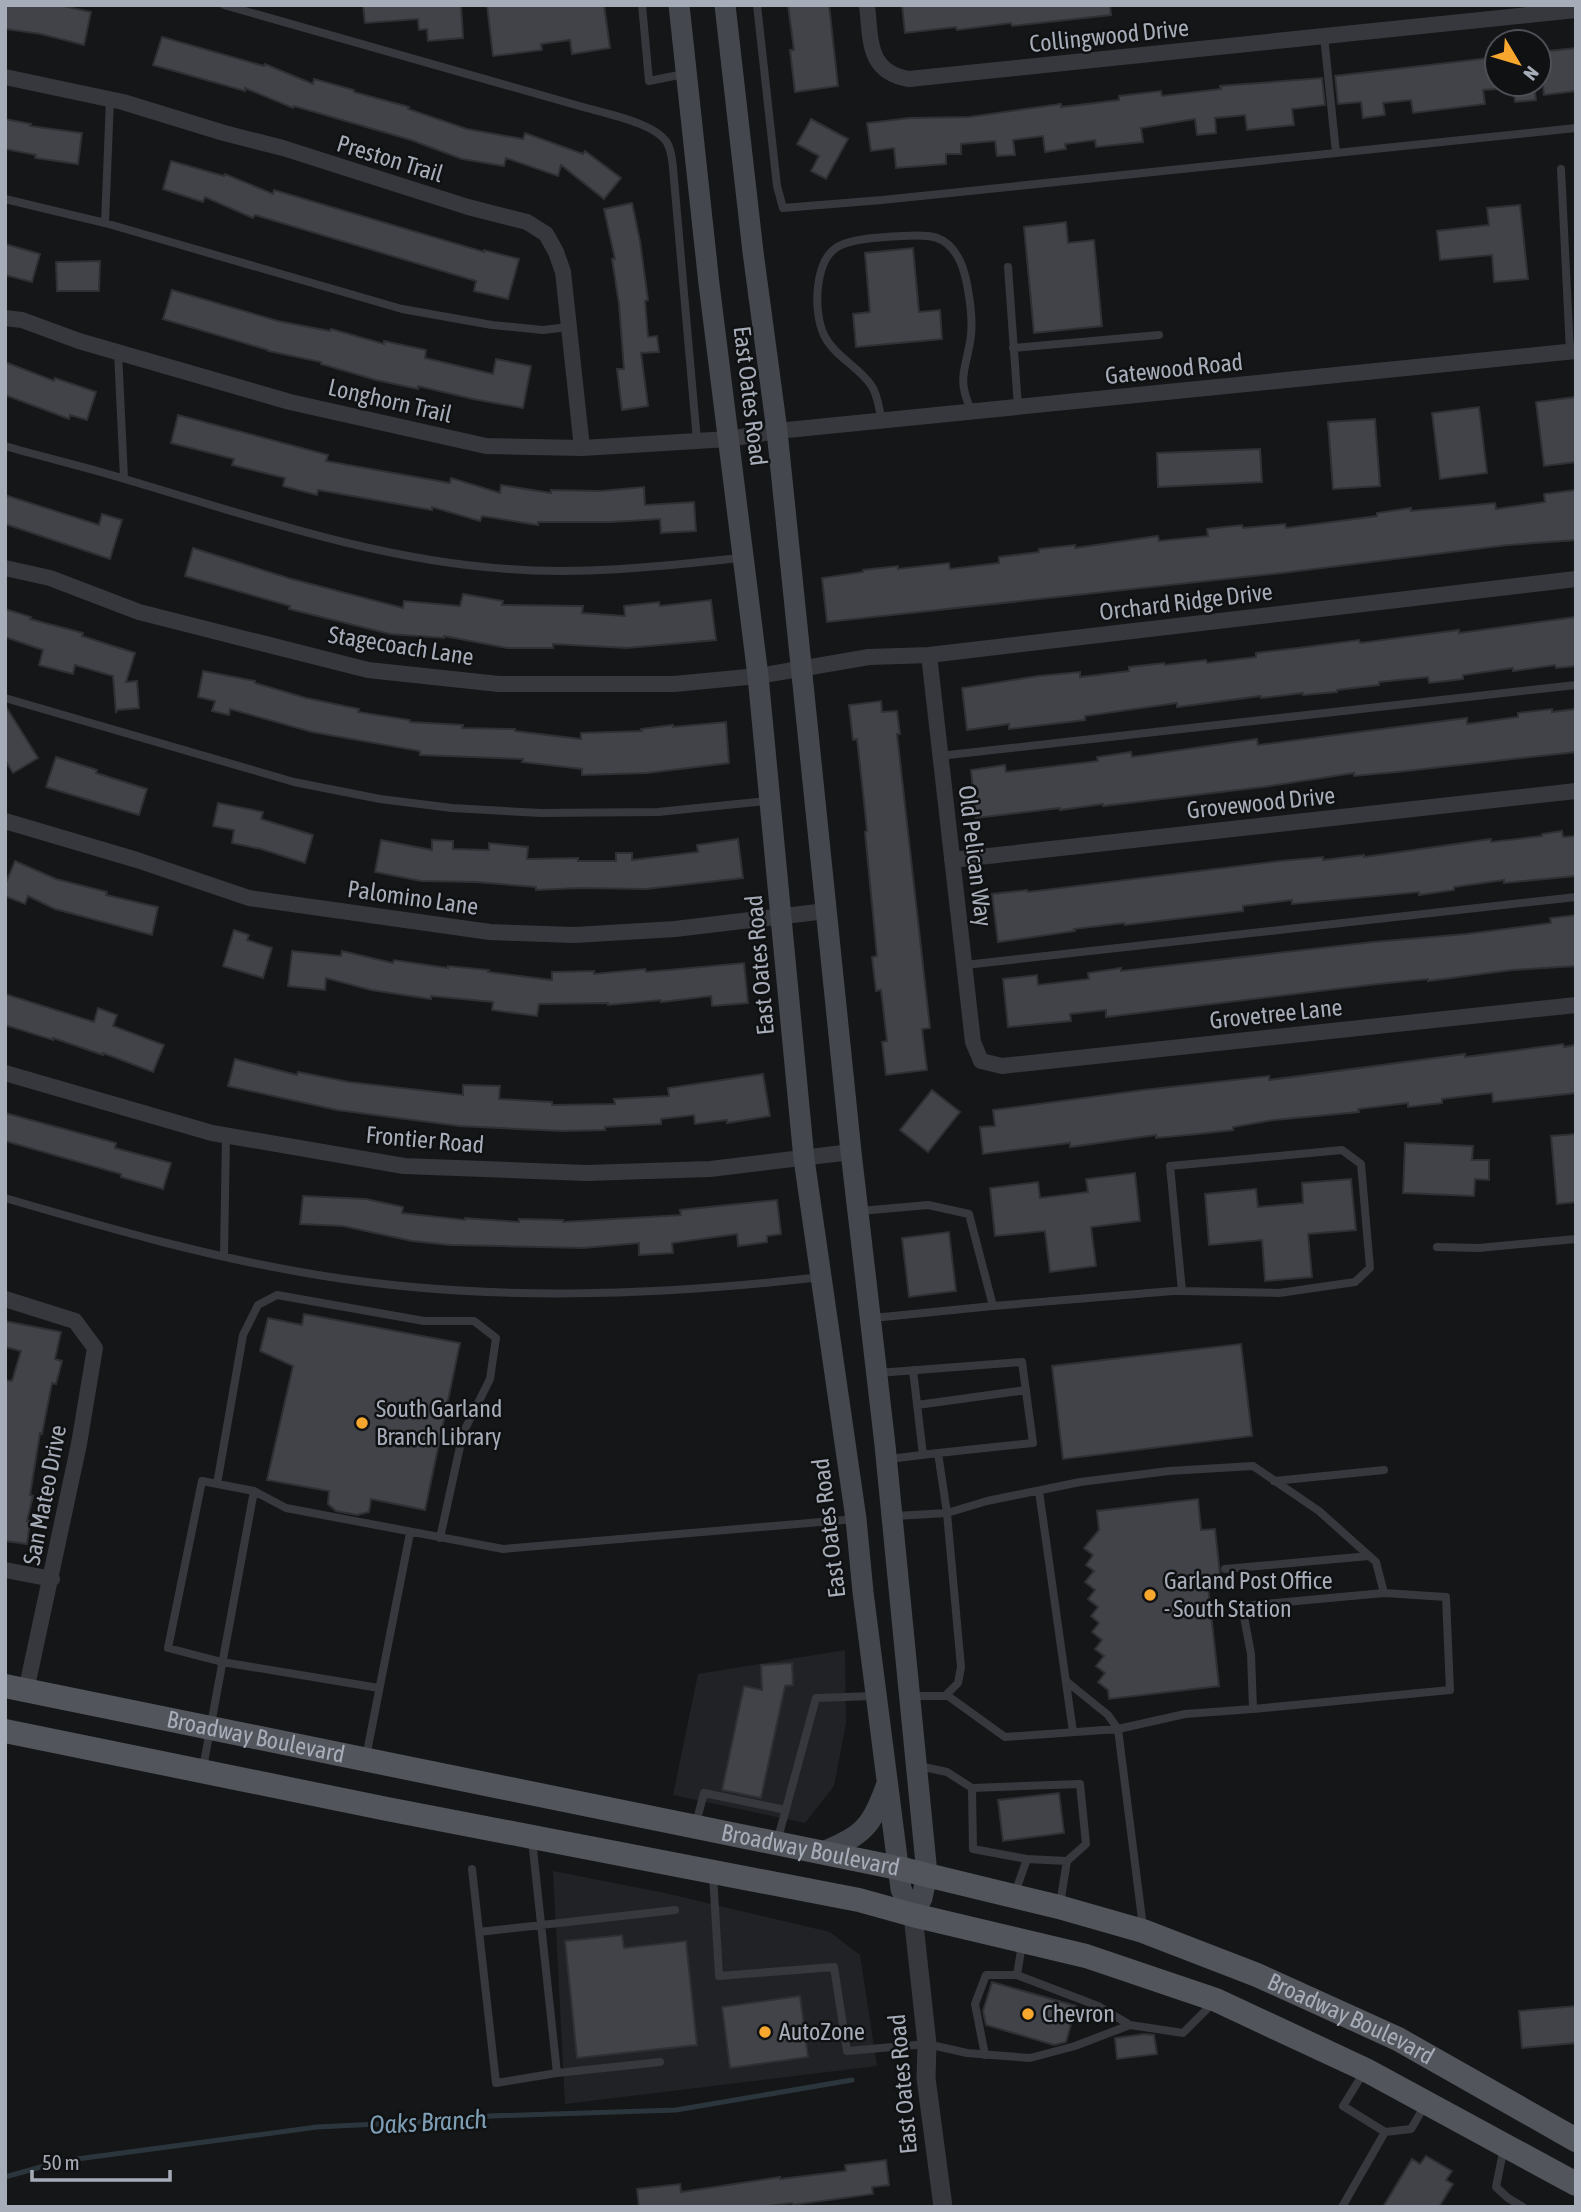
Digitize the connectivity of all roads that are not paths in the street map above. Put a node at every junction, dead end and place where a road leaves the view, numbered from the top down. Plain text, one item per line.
1 (224, 5) edge
2 (642, 5) edge
3 (680, 5) edge
4 (725, 5) edge
5 (757, 5) edge
6 (867, 5) edge
7 (1576, 10) edge
8 (1324, 36) junction
9 (687, 73) junction
10 (5, 77) edge
11 (110, 99) junction
12 (1576, 128) edge
13 (1336, 153) junction
14 (1561, 169) dead end
15 (5, 199) edge
16 (106, 223) junction
17 (1007, 267) dead end
18 (5, 318) edge
19 (569, 327) junction
20 (1159, 335) dead end
21 (1013, 348) junction
22 (118, 352) junction
23 (1573, 352) edge
24 (1018, 407) junction
25 (972, 412) junction
26 (882, 421) junction
27 (777, 431) junction
28 (729, 439) junction
29 (697, 441) junction
30 (5, 446) edge
31 (582, 448) junction
32 (124, 478) junction
33 (743, 558) junction
34 (5, 568) edge
35 (1576, 579) edge
36 (929, 655) junction
37 (801, 667) junction
38 (758, 676) junction
39 (1576, 685) edge
40 (5, 698) edge
41 (939, 756) junction
42 (1576, 791) edge
43 (770, 801) junction
44 (5, 821) edge
45 (952, 860) junction
46 (1576, 897) edge
47 (826, 911) junction
48 (782, 917) junction
49 (965, 965) junction
50 (1576, 1005) edge
51 (981, 1061) joint
52 (5, 1073) edge
53 (226, 1135) junction
54 (851, 1152) junction
55 (804, 1159) junction
56 (5, 1198) edge
57 (858, 1211) junction
58 (1576, 1239) edge
59 (1437, 1247) dead end
60 (224, 1256) junction
61 (821, 1277) junction
62 (1182, 1291) junction
63 (5, 1299) edge
64 (993, 1306) junction
65 (870, 1318) junction
66 (913, 1370) junction
67 (877, 1374) junction
68 (1026, 1390) junction
69 (917, 1405) junction
70 (938, 1452) junction
71 (923, 1455) junction
72 (886, 1460) junction
73 (1384, 1470) dead end
74 (1274, 1481) junction
75 (217, 1484) junction
76 (254, 1491) junction
77 (1039, 1491) junction
78 (947, 1513) junction
79 (892, 1516) junction
80 (856, 1519) junction
81 (410, 1533) junction
82 (440, 1538) junction
83 (1369, 1556) junction
84 (1225, 1569) dead end
85 (5, 1570) edge
86 (52, 1579) junction
87 (1384, 1593) junction
88 (222, 1661) junction
89 (1066, 1681) junction
90 (16, 1688) edge
91 (379, 1688) junction
92 (877, 1696) junction
93 (909, 1696) junction
94 (946, 1696) junction
95 (1253, 1709) junction
96 (209, 1728) junction
97 (1118, 1728) junction
98 (5, 1731) edge
99 (1073, 1732) junction
100 (365, 1760) junction
101 (916, 1765) junction
102 (203, 1771) junction
103 (888, 1783) junction
104 (972, 1788) junction
105 (786, 1810) junction
106 (695, 1826) junction
107 (531, 1837) junction
108 (777, 1843) junction
109 (823, 1853) junction
110 (1027, 1859) junction
111 (1067, 1861) junction
112 (898, 1868) junction
113 (472, 1869) dead end
114 (712, 1872) junction
115 (927, 1874) junction
116 (1014, 1895) junction
117 (1059, 1906) junction
118 (675, 1910) dead end
119 (913, 1915) junction
120 (541, 1925) junction
121 (1143, 1931) junction
122 (479, 1932) junction
123 (1023, 1940) junction
124 (1017, 1975) junction
125 (1216, 2000) junction
126 (1130, 2025) junction
127 (927, 2044) junction
128 (985, 2055) junction
129 (660, 2062) dead end
130 (1366, 2070) junction
131 (557, 2073) junction
132 (1427, 2102) junction
133 (1385, 2132) junction
134 (1576, 2140) edge
135 (1504, 2144) junction
136 (1576, 2184) edge
137 (943, 2207) edge
138 (1342, 2207) edge
139 (1523, 2207) edge

1 - 29 lane
2 - 9 lane
3 - 9 main road, East Oates Road
4 - 27 main road, East Oates Road
5 - 13 lane
6 - 8 street, Collingwood Drive
7 - 8 street, Collingwood Drive
8 - 13 lane
9 - 28 main road, East Oates Road
10 - 11 street, Preston Trail
11 - 16 lane
11 - 19 street, Preston Trail
12 - 13 lane
14 - 23 lane
15 - 16 lane
16 - 19 lane
17 - 21 lane
18 - 22 street, Longhorn Trail
19 - 31 street, Preston Trail
20 - 21 lane
21 - 24 lane
22 - 31 street, Longhorn Trail
22 - 32 lane
23 - 24 street, Gatewood Road
24 - 25 street, Gatewood Road
25 - 26 street, Gatewood Road
25 - 26 lane
26 - 27 street, Gatewood Road
27 - 28 street, Longhorn Trail
27 - 37 main road, East Oates Road
28 - 29 street, Longhorn Trail
28 - 33 main road, East Oates Road
29 - 31 street, Longhorn Trail
30 - 32 lane
32 - 33 lane
33 - 38 main road, East Oates Road
34 - 38 street, Stagecoach Lane
35 - 36 street, Orchard Ridge Drive
36 - 37 street, Orchard Ridge Drive
36 - 41 street, Old Pelican Way
37 - 38 street, Stagecoach Lane
37 - 47 main road, East Oates Road
38 - 43 main road, East Oates Road
39 - 41 lane
40 - 43 lane
41 - 45 street, Old Pelican Way
42 - 45 street, Grovewood Drive
43 - 48 main road, East Oates Road
44 - 48 street, Palomino Lane
45 - 49 street, Old Pelican Way
46 - 49 lane
47 - 48 street, Palomino Lane
47 - 54 main road, East Oates Road
48 - 55 main road, East Oates Road
49 - 51 street, Old Pelican Way
50 - 51 street, Grovetree Lane
52 - 53 street, Frontier Road
53 - 55 street, Frontier Road
53 - 60 lane
54 - 55 street, Frontier Road
54 - 57 main road, East Oates Road
55 - 61 main road, East Oates Road
56 - 60 lane
57 - 64 lane
57 - 65 main road, East Oates Road
58 - 59 lane
60 - 61 lane
61 - 80 main road, East Oates Road
62 - 62 lane
62 - 64 lane
63 - 86 street, San Mateo Drive
64 - 65 lane
65 - 67 main road, East Oates Road
66 - 67 lane
66 - 68 lane
66 - 69 lane
67 - 72 main road, East Oates Road
68 - 69 lane
68 - 70 lane
69 - 71 lane
70 - 71 lane
70 - 78 lane
71 - 72 lane
72 - 79 main road, East Oates Road
73 - 74 lane
74 - 77 lane
74 - 83 lane
75 - 76 lane
75 - 82 lane
75 - 88 lane
76 - 81 lane
76 - 88 lane
77 - 78 lane
77 - 89 lane
78 - 79 lane
78 - 94 lane
79 - 80 main road
79 - 93 main road, East Oates Road
80 - 82 lane
80 - 92 main road, East Oates Road
81 - 82 lane
81 - 91 lane
83 - 84 lane
83 - 87 lane
85 - 86 street
86 - 90 street, San Mateo Drive
87 - 95 lane
87 - 95 lane
88 - 91 lane
88 - 96 lane
89 - 97 lane
89 - 99 lane
90 - 96 main road, Broadway Boulevard
91 - 100 lane
92 - 103 main road, East Oates Road
92 - 105 lane
93 - 94 lane
93 - 101 main road, East Oates Road
94 - 99 lane
95 - 97 lane
96 - 100 main road, Broadway Boulevard
96 - 102 lane
97 - 99 lane
97 - 121 lane
98 - 102 main road, Broadway Boulevard
100 - 106 main road, Broadway Boulevard
101 - 104 lane
101 - 115 main road, East Oates Road
102 - 107 main road, Broadway Boulevard
103 - 109 main road
103 - 112 main road, East Oates Road
104 - 110 lane
104 - 111 lane
105 - 106 lane
105 - 108 lane
106 - 108 main road, Broadway Boulevard
107 - 114 main road, Broadway Boulevard
107 - 120 lane
108 - 109 main road, Broadway Boulevard
109 - 112 main road, Broadway Boulevard
110 - 111 lane
110 - 116 lane
111 - 117 lane
112 - 115 main road, Broadway Boulevard
112 - 119 main road, East Oates Road
113 - 122 lane
114 - 119 main road, Broadway Boulevard
114 - 127 lane
115 - 116 main road, Broadway Boulevard
115 - 119 main road, East Oates Road
116 - 117 main road, Broadway Boulevard
117 - 121 main road, Broadway Boulevard
118 - 120 lane
119 - 123 main road, Broadway Boulevard
119 - 127 street, East Oates Road
120 - 122 lane
120 - 131 lane
121 - 134 main road, Broadway Boulevard
122 - 131 lane
123 - 124 lane
123 - 125 main road, Broadway Boulevard
124 - 126 lane
124 - 128 lane
125 - 126 lane
125 - 130 main road, Broadway Boulevard
126 - 128 lane
127 - 128 lane
127 - 137 street, East Oates Road
129 - 131 lane
130 - 132 main road, Broadway Boulevard
130 - 133 lane
132 - 133 lane
132 - 135 main road, Broadway Boulevard
133 - 138 lane
135 - 136 main road, Broadway Boulevard
135 - 139 lane

